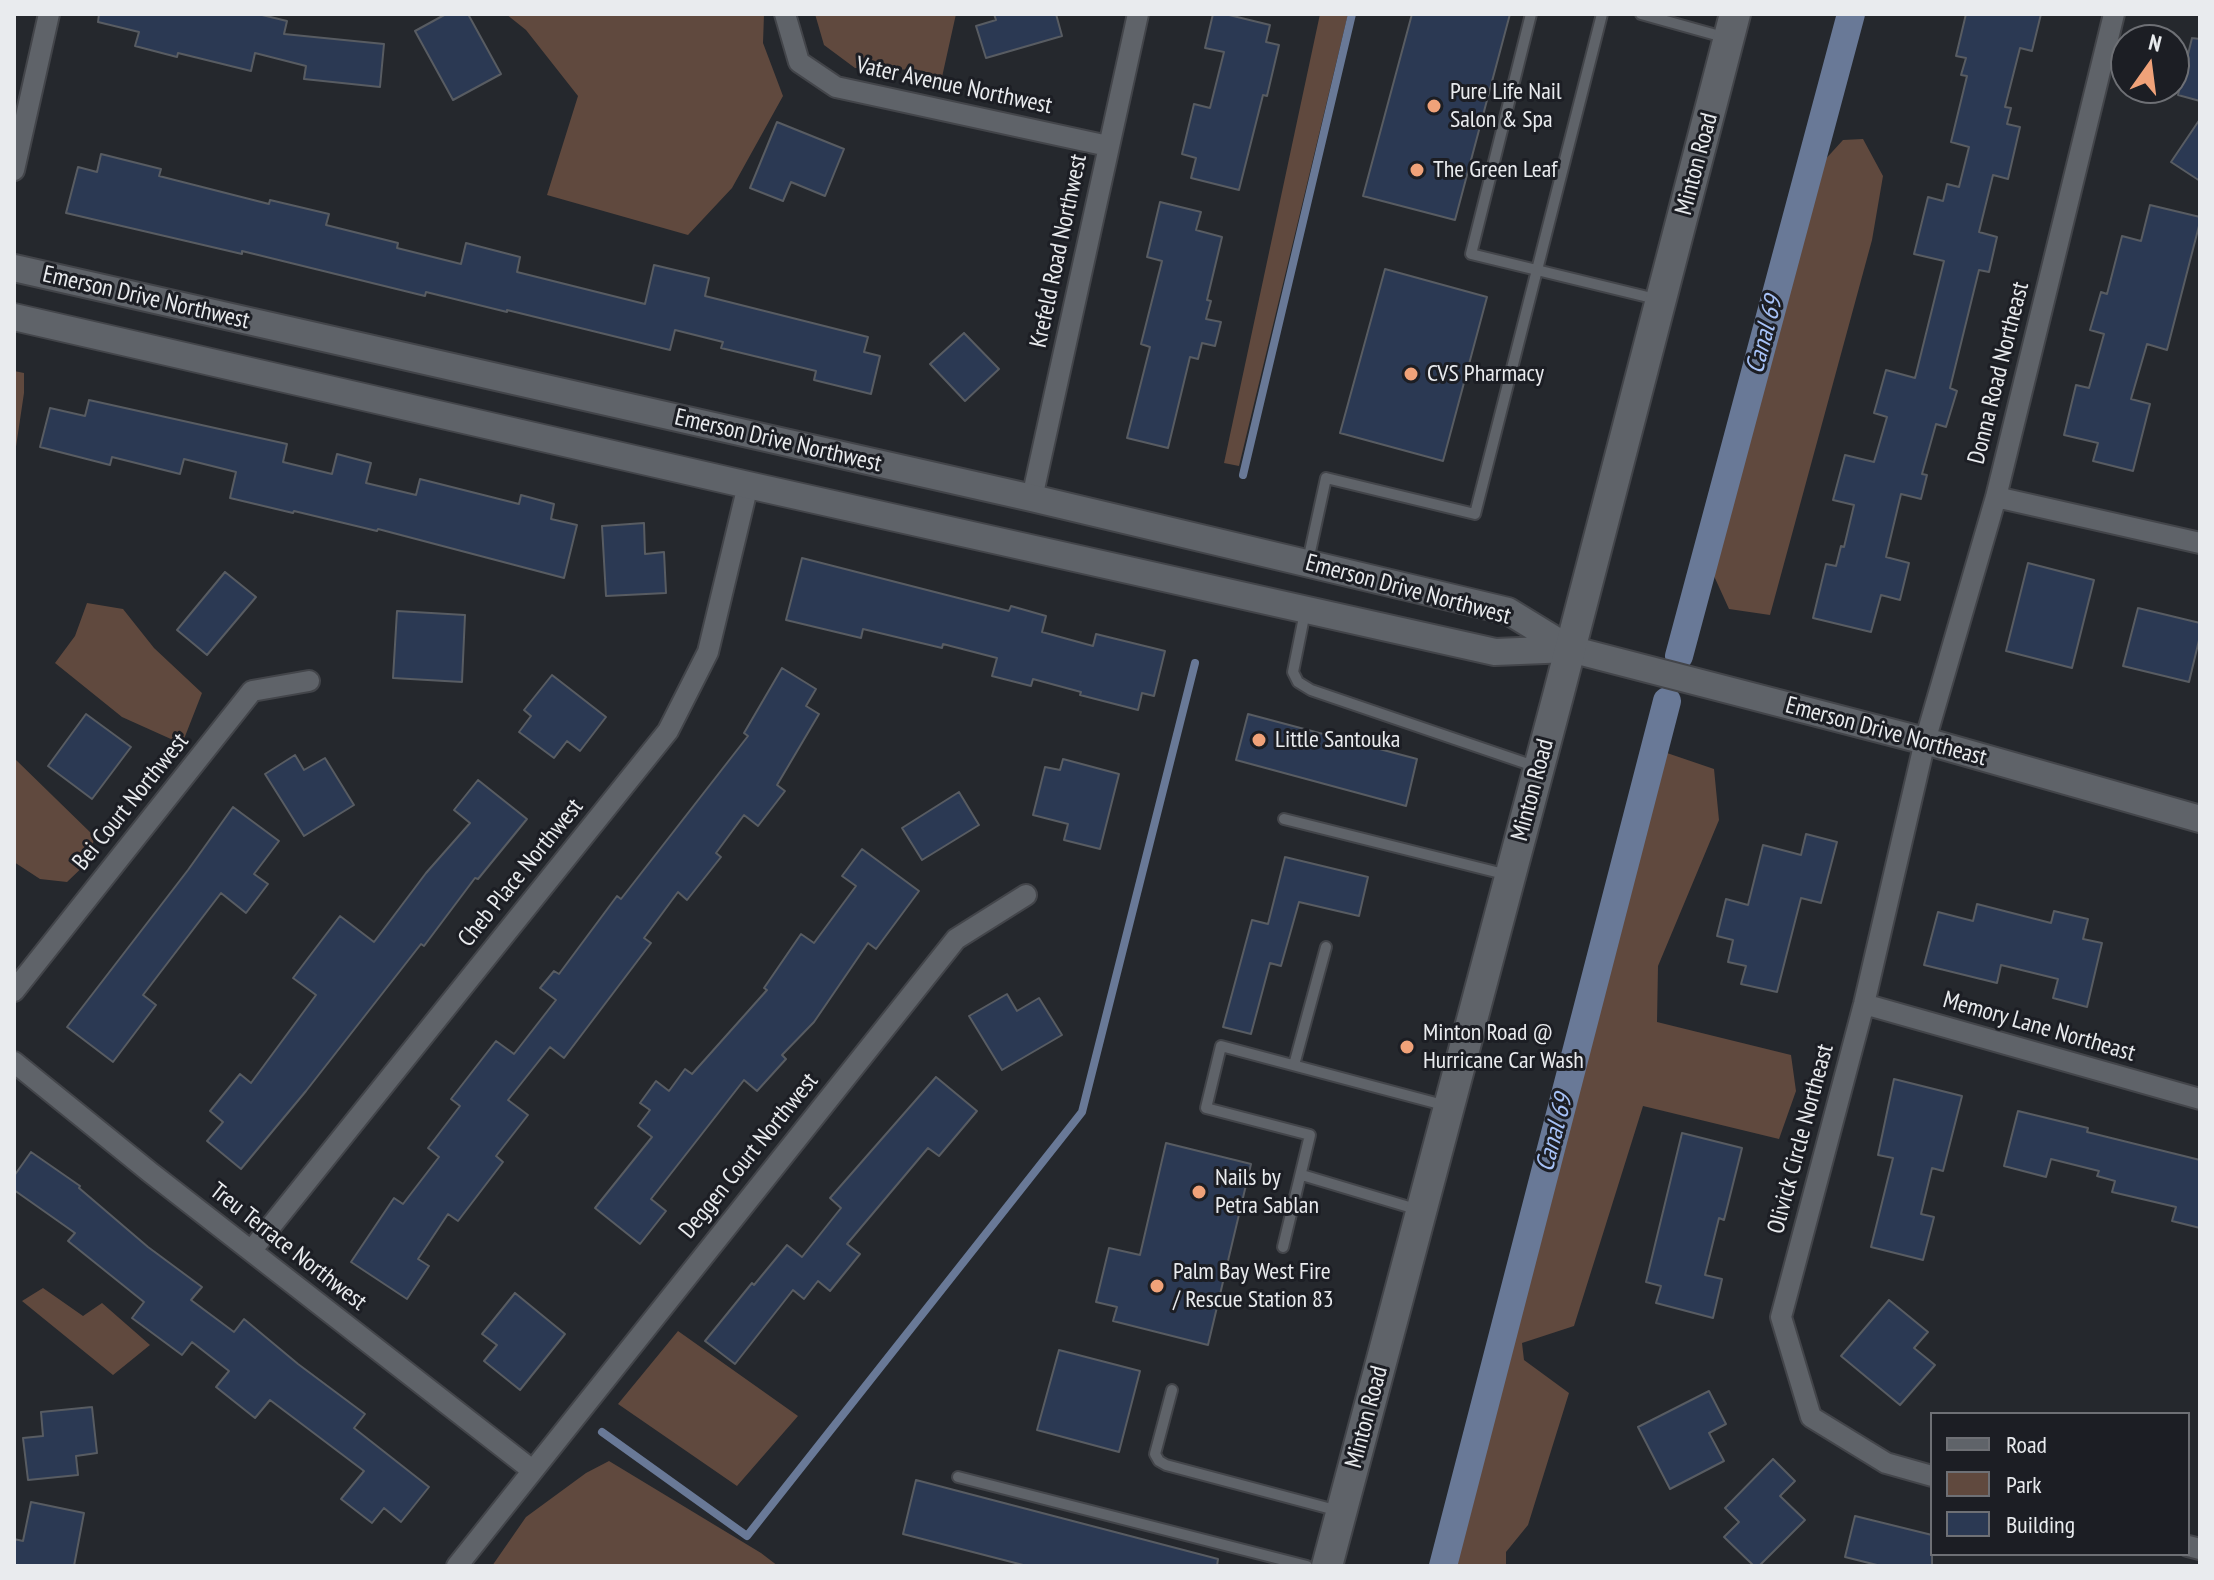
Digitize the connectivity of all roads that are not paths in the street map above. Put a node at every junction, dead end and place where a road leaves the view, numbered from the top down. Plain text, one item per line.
1 (49, 14) edge
2 (785, 14) edge
3 (1138, 14) edge
4 (1531, 14) edge
5 (1602, 14) edge
6 (1641, 14) edge
7 (2114, 14) edge
8 (1732, 26) edge
9 (1108, 146) junction
10 (14, 170) edge
11 (14, 268) edge
12 (1537, 270) junction
13 (1660, 300) junction
14 (14, 317) edge
15 (748, 485) junction
16 (1996, 497) junction
17 (1032, 498) junction
18 (2200, 543) edge
19 (1307, 564) junction
20 (1306, 610) junction
21 (1570, 649) junction
22 (309, 681) dead end
23 (1925, 741) junction
24 (1539, 767) junction
25 (1284, 819) dead end
26 (2200, 819) edge
27 (1510, 876) junction
28 (1026, 895) dead end
29 (1326, 947) dead end
30 (14, 991) edge
31 (1864, 1004) junction
32 (14, 1062) edge
33 (1294, 1065) junction
34 (2200, 1099) edge
35 (1449, 1106) junction
36 (1302, 1175) junction
37 (1421, 1210) junction
38 (1283, 1247) dead end
39 (251, 1251) junction
40 (1172, 1390) dead end
41 (532, 1470) junction
42 (1930, 1475) edge
43 (958, 1477) dead end
44 (1341, 1512) junction
45 (457, 1566) edge
46 (1307, 1566) edge
47 (1327, 1566) edge

1 - 10 street
2 - 9 street, Vater Avenue Northwest
3 - 9 street, Krefeld Road Northwest
4 - 12 lane
5 - 12 lane
6 - 8 lane
7 - 16 street, Donna Road Northeast
8 - 13 main road, Minton Road
9 - 17 street, Krefeld Road Northwest
11 - 17 street, Emerson Drive Northwest
12 - 13 lane
12 - 19 lane
13 - 21 main road, Minton Road
14 - 15 street, Emerson Drive Northwest
15 - 20 street, Emerson Drive Northwest
15 - 39 street, Cheb Place Northwest
16 - 18 street
16 - 23 street, Donna Road Northeast
17 - 19 street, Emerson Drive Northwest
19 - 21 street, Emerson Drive Northwest
20 - 21 street, Emerson Drive Northwest
20 - 24 lane
21 - 23 street, Emerson Drive Northeast
21 - 24 main road, Minton Road
22 - 30 street, Bei Court Northwest
23 - 26 street, Emerson Drive Northeast
23 - 31 street, Olivick Circle Northeast
24 - 27 main road, Minton Road
25 - 27 lane
27 - 35 main road, Minton Road
28 - 41 street, Deggen Court Northwest
29 - 33 lane
31 - 34 street, Memory Lane Northeast
31 - 42 street, Olivick Circle Northeast
32 - 39 street, Treu Terrace Northwest
33 - 35 lane
33 - 36 lane
35 - 37 main road, Minton Road
36 - 37 lane
36 - 38 lane
37 - 44 main road, Minton Road
39 - 41 street, Treu Terrace Northwest
40 - 44 lane
41 - 45 street, Deggen Court Northwest
43 - 46 lane
44 - 47 main road, Minton Road

